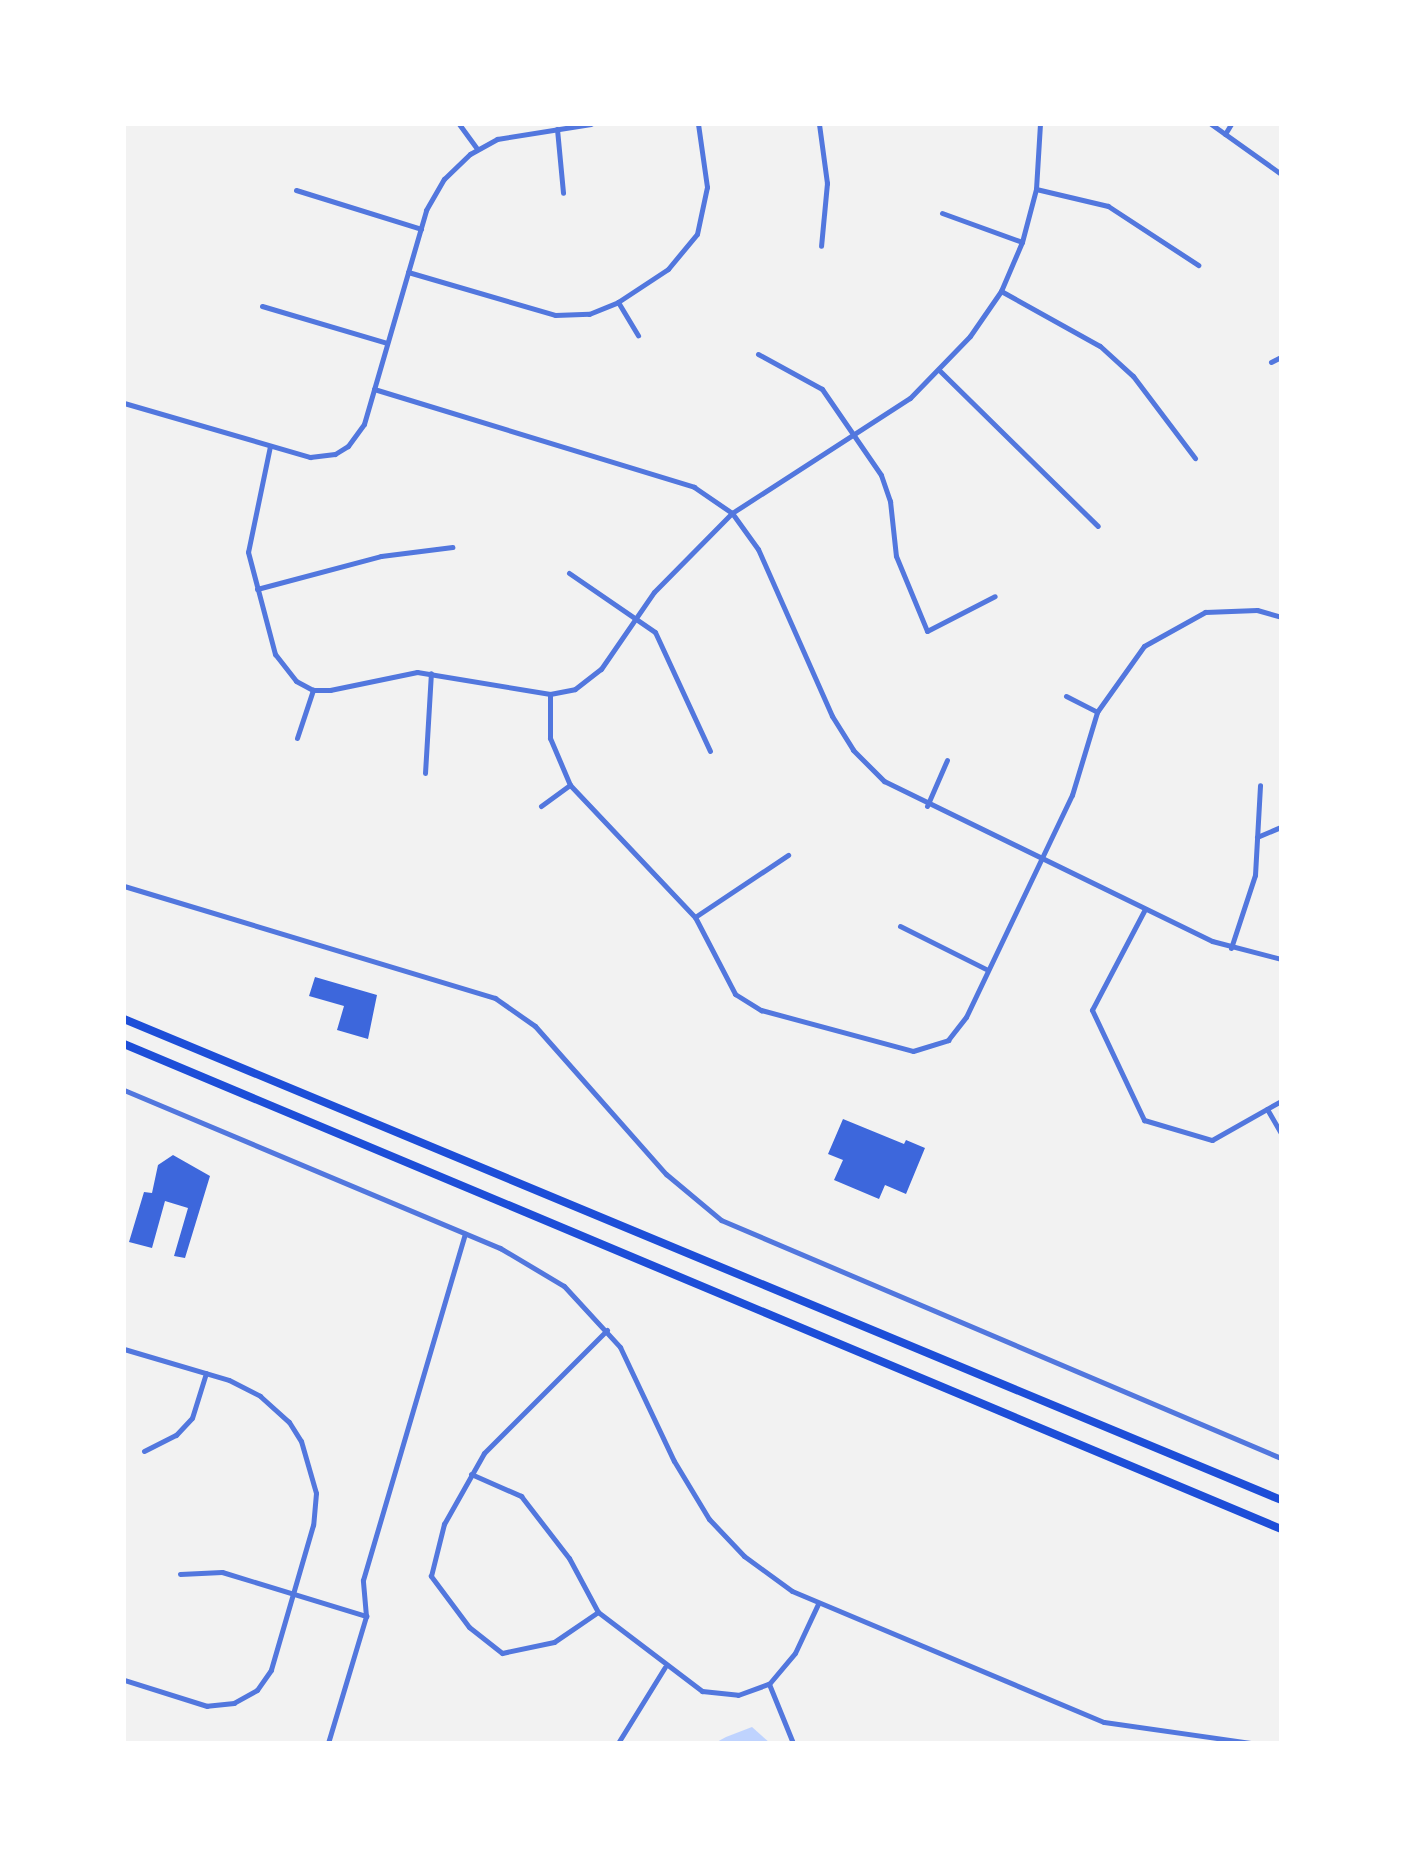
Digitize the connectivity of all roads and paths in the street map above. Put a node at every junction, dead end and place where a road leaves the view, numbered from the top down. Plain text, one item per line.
1 (459, 124) edge
2 (591, 124) edge
3 (698, 124) edge
4 (819, 124) edge
5 (1040, 124) edge
6 (1211, 124) edge
7 (1231, 124) edge
8 (557, 129) junction
9 (1225, 134) junction
10 (477, 149) junction
11 (1281, 174) edge
12 (1036, 189) junction
13 (296, 190) dead end
14 (563, 193) dead end
15 (942, 213) dead end
16 (421, 229) junction
17 (1022, 242) junction
18 (821, 246) dead end
19 (1198, 265) dead end
20 (408, 272) junction
21 (1001, 291) junction
22 (618, 302) junction
23 (262, 306) dead end
24 (638, 335) dead end
25 (387, 343) junction
26 (758, 354) dead end
27 (1281, 357) edge
28 (1271, 362) dead end
29 (940, 371) junction
30 (374, 389) junction
31 (124, 403) edge
32 (856, 434) junction
33 (270, 446) junction
34 (1195, 458) dead end
35 (732, 513) junction
36 (1098, 526) dead end
37 (452, 547) dead end
38 (569, 573) dead end
39 (257, 589) junction
40 (995, 596) dead end
41 (1281, 617) edge
42 (637, 618) junction
43 (431, 673) junction
44 (313, 690) junction
45 (550, 694) junction
46 (1066, 696) dead end
47 (1097, 712) junction
48 (297, 738) dead end
49 (710, 751) dead end
50 (947, 760) dead end
51 (425, 773) dead end
52 (570, 785) junction
53 (1260, 785) dead end
54 (541, 806) dead end
55 (927, 806) junction
56 (1281, 827) edge
57 (1257, 837) junction
58 (788, 855) dead end
59 (1040, 860) junction
60 (124, 886) edge
61 (1145, 909) junction
62 (695, 917) junction
63 (900, 926) dead end
64 (1231, 948) junction
65 (1281, 959) edge
66 (988, 970) junction
67 (124, 1019) edge
68 (124, 1044) edge
69 (124, 1090) edge
70 (1281, 1101) edge
71 (1267, 1109) junction
72 (1281, 1133) edge
73 (465, 1234) junction
74 (607, 1330) junction
75 (124, 1349) edge
76 (206, 1373) junction
77 (144, 1451) dead end
78 (1281, 1458) edge
79 (471, 1474) junction
80 (1281, 1500) edge
81 (1281, 1529) edge
82 (180, 1574) dead end
83 (293, 1594) junction
84 (818, 1604) junction
85 (598, 1612) junction
86 (366, 1616) junction
87 (665, 1667) junction
88 (124, 1680) edge
89 (769, 1684) junction
90 (328, 1743) edge
91 (618, 1743) edge
92 (793, 1743) edge
93 (1251, 1743) edge

1 - 10 street
2 - 8 street
3 - 22 street
4 - 18 street
5 - 12 street
6 - 9 street
7 - 9 street
8 - 10 street
8 - 14 street
9 - 11 street
10 - 16 street
12 - 17 street
12 - 19 street
13 - 16 street
15 - 17 street
16 - 20 street
17 - 21 street
20 - 22 street
20 - 25 street
21 - 29 street
21 - 34 street
22 - 24 street
23 - 25 street
25 - 30 street
26 - 32 street
27 - 28 street
29 - 32 street
29 - 36 street
30 - 33 street
30 - 35 street
31 - 33 street
32 - 35 street
32 - 40 street
33 - 39 street
35 - 42 street
35 - 55 street
37 - 39 street
38 - 42 street
39 - 44 street
41 - 47 street
42 - 45 street
42 - 49 street
43 - 44 street
43 - 45 street
43 - 51 street
44 - 48 street
45 - 52 street
46 - 47 street
47 - 59 street
50 - 55 street
52 - 54 street
52 - 62 street
53 - 57 street
55 - 59 street
56 - 57 street
57 - 64 street
58 - 62 street
59 - 61 street
59 - 66 street
60 - 78 street
61 - 64 street
61 - 71 street
62 - 66 street
63 - 66 street
64 - 65 street
67 - 80 highway
68 - 81 highway
69 - 73 street
70 - 71 street
71 - 72 street
73 - 74 street
73 - 86 street
74 - 79 street
74 - 84 street
75 - 76 street
76 - 77 street
76 - 83 street
79 - 85 street
79 - 85 street
82 - 83 street
83 - 86 street
83 - 88 street
84 - 89 street
84 - 93 street
85 - 87 street
86 - 90 street
87 - 89 street
87 - 91 street
89 - 92 street

